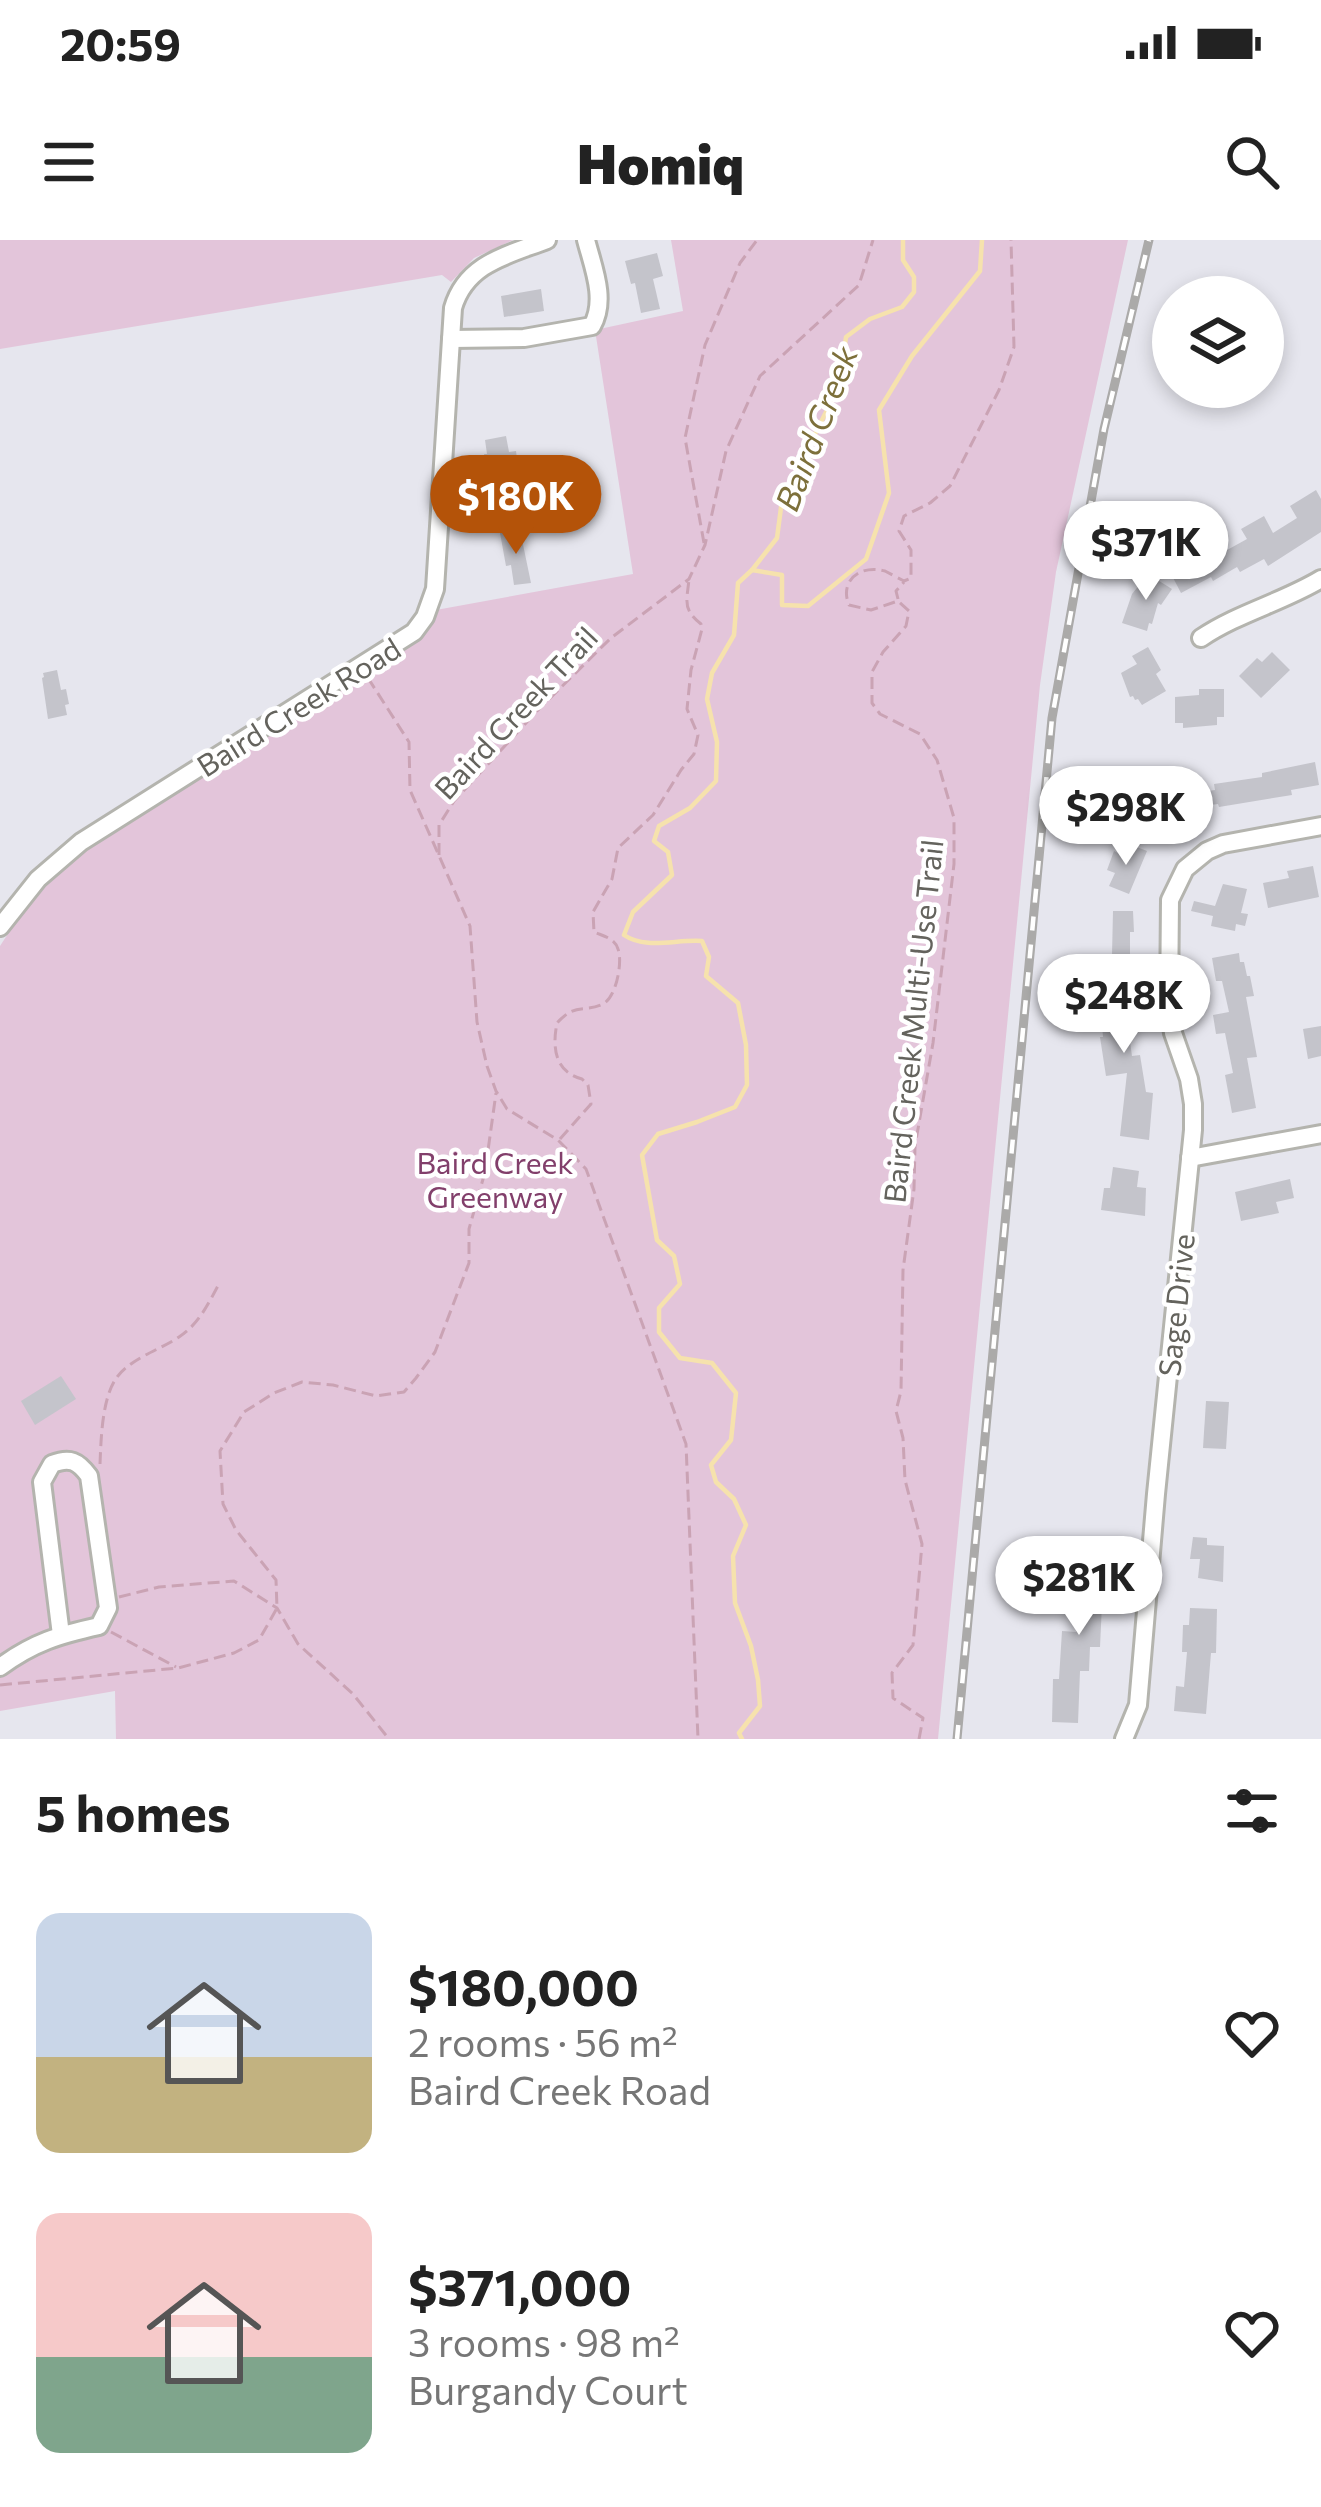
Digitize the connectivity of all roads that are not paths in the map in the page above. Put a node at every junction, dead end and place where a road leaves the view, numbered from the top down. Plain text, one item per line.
1 (548, 240) edge
2 (586, 240) edge
3 (452, 339) junction
4 (1321, 579) edge
5 (1201, 638) dead end
6 (1321, 826) edge
7 (0, 925) edge
8 (1321, 1134) edge
9 (1190, 1158) junction
10 (61, 1635) junction
11 (0, 1667) edge
12 (1124, 1739) edge

1 - 3 street, Baird Creek Road
2 - 3 street
3 - 7 street, Baird Creek Road
4 - 5 street
6 - 9 street, Sage Drive
8 - 9 street
9 - 12 street, Sage Drive
10 - 10 street
10 - 11 street

